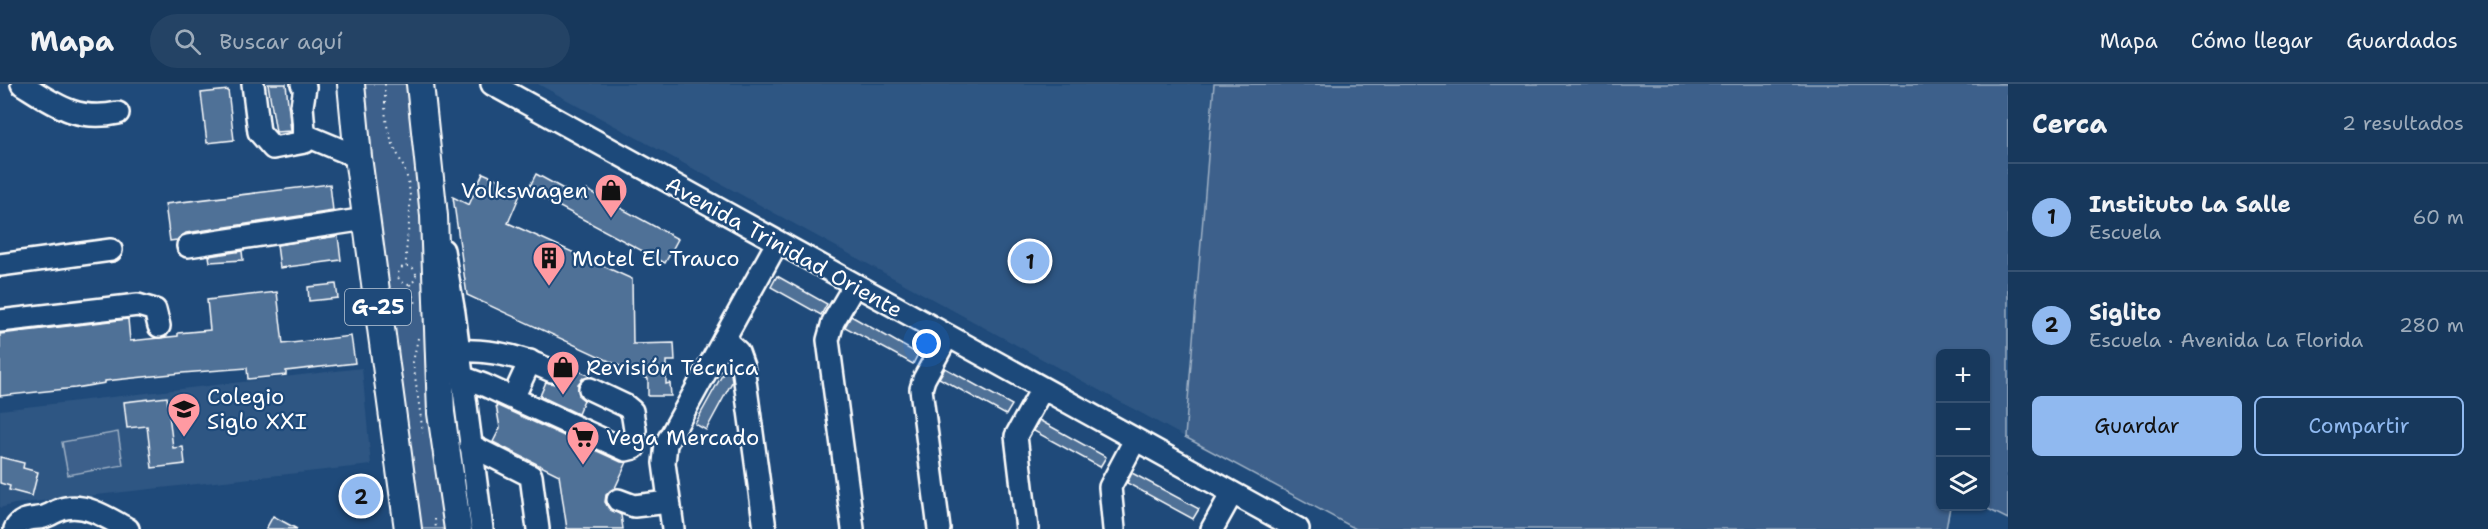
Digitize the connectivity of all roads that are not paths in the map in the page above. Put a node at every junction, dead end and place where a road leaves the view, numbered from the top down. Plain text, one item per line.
1 (22, 84) edge
2 (253, 84) edge
3 (351, 84) edge
4 (420, 84) edge
5 (492, 84) edge
6 (306, 85) edge
7 (118, 113) dead end
8 (305, 135) junction
9 (358, 157) junction
10 (434, 216) junction
11 (366, 219) junction
12 (777, 243) junction
13 (188, 246) dead end
14 (111, 250) dead end
15 (0, 265) edge
16 (854, 286) junction
17 (0, 321) edge
18 (159, 326) dead end
19 (947, 337) junction
20 (724, 339) junction
21 (459, 351) junction
22 (530, 360) junction
23 (552, 371) tunnel mouth
24 (462, 377) junction
25 (590, 389) tunnel mouth
26 (1042, 389) junction
27 (513, 398) junction
28 (1135, 440) junction
29 (470, 445) junction
30 (1232, 493) junction
31 (618, 500) dead end
32 (669, 502) junction
33 (41, 523) edge
34 (15, 529) edge
35 (128, 529) edge
36 (408, 529) edge
37 (459, 529) edge
38 (482, 529) edge
39 (538, 529) edge
40 (673, 529) edge
41 (765, 529) edge
42 (853, 529) edge
43 (939, 529) edge
44 (1027, 529) edge
45 (1114, 529) edge
46 (1212, 529) edge
47 (1298, 529) edge

1 - 7 street
2 - 8 street
3 - 9 main road, G-25
4 - 10 main road, G-25
5 - 12 street, Avenida Trinidad Oriente
6 - 8 street
8 - 9 street
9 - 11 main road, G-25
10 - 21 street
10 - 37 main road, G-25
11 - 13 street
11 - 36 main road, G-25
12 - 16 street, Avenida Trinidad Oriente
12 - 20 street
14 - 15 street
16 - 19 street, Avenida Trinidad Oriente
16 - 42 street
17 - 18 street
19 - 26 street, Avenida Trinidad Oriente
19 - 43 street
20 - 32 street
20 - 41 street
21 - 22 street
21 - 24 street
22 - 23 street
22 - 27 street
24 - 27 street
24 - 29 street
25 - 27 street
26 - 28 street, Avenida Trinidad Oriente
26 - 44 street
28 - 30 street, Avenida Trinidad Oriente
28 - 45 street
29 - 38 street
29 - 39 street
30 - 46 street
30 - 47 street, Avenida Trinidad Oriente
31 - 32 street
32 - 40 street
33 - 34 street
33 - 35 street

